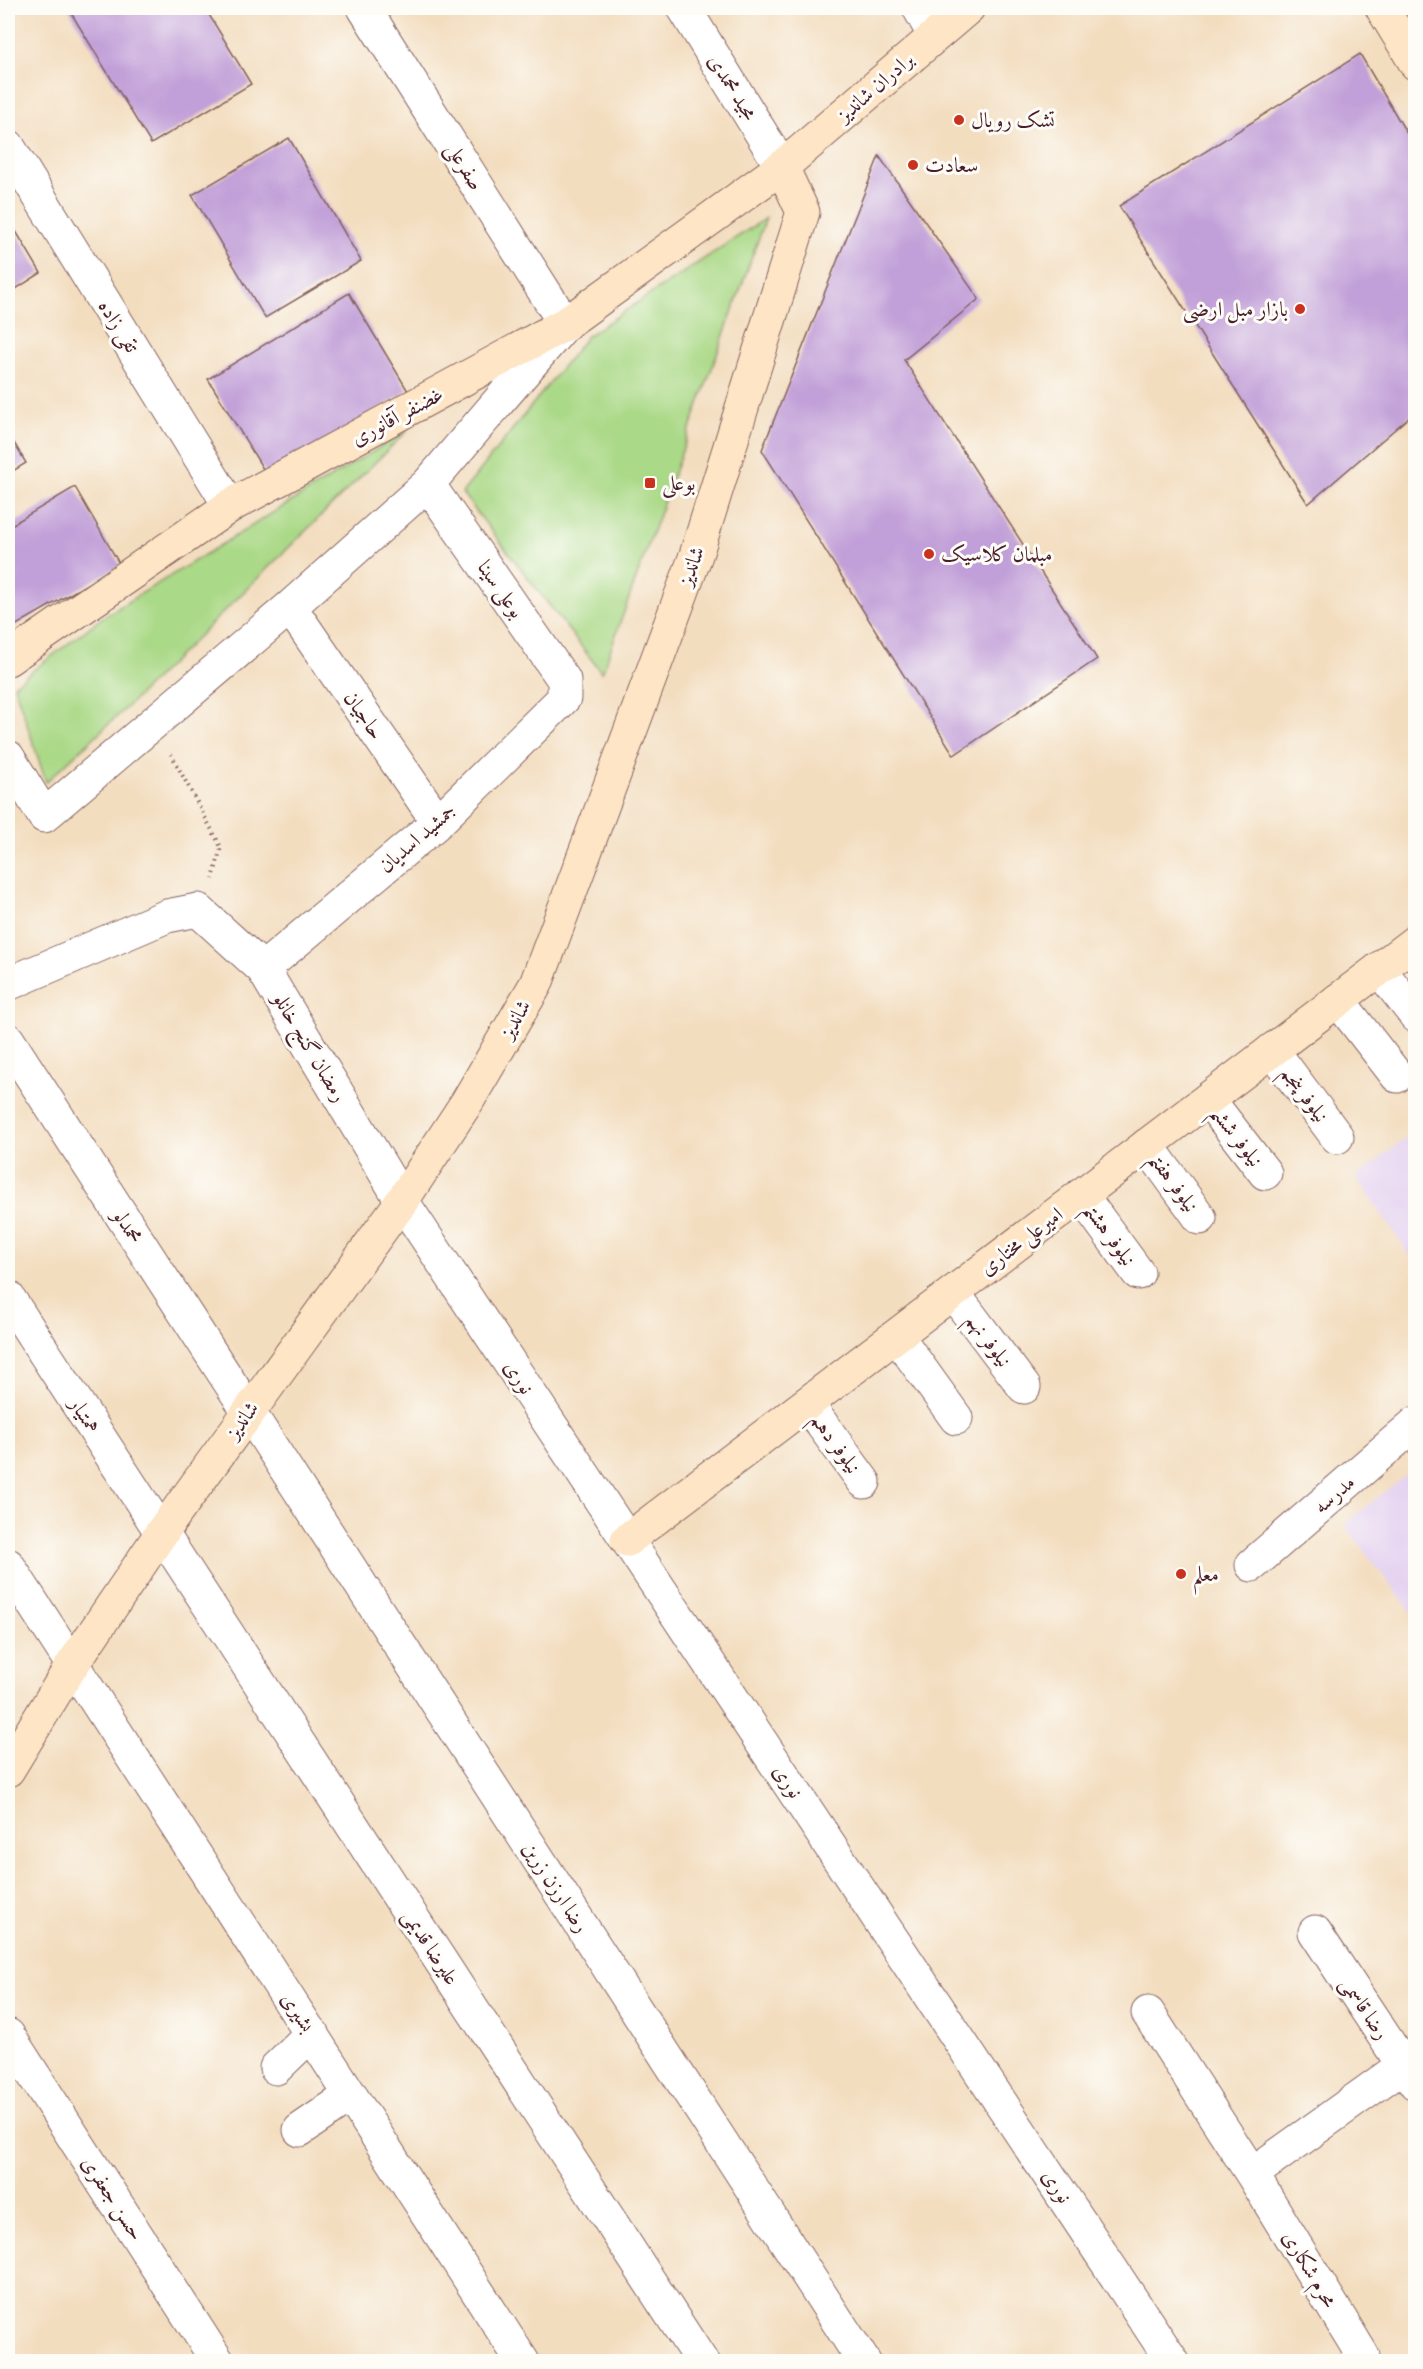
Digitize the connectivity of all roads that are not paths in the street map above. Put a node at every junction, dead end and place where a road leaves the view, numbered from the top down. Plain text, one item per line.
1 (364, 8) edge
2 (684, 8) edge
3 (968, 8) edge
4 (1382, 8) edge
5 (926, 21) edge
6 (1416, 64) edge
7 (8, 146) edge
8 (782, 167) junction
9 (565, 324) junction
10 (428, 484) junction
11 (230, 506) junction
12 (290, 607) junction
13 (8, 659) edge
14 (564, 698) joint
15 (8, 757) edge
16 (438, 822) junction
17 (1416, 941) edge
18 (263, 969) junction
19 (1379, 969) junction
20 (8, 984) edge
21 (1338, 1000) junction
22 (1416, 1016) edge
23 (8, 1040) edge
24 (1272, 1050) junction
25 (1397, 1076) dead end
26 (1208, 1099) junction
27 (1337, 1137) dead end
28 (1147, 1145) junction
29 (1265, 1173) dead end
30 (1081, 1195) junction
31 (402, 1201) junction
32 (1200, 1218) dead end
33 (1138, 1273) dead end
34 (953, 1293) junction
35 (8, 1298) edge
36 (897, 1336) junction
37 (1024, 1387) dead end
38 (807, 1404) junction
39 (248, 1412) junction
40 (956, 1418) dead end
41 (1416, 1423) edge
42 (864, 1482) dead end
43 (162, 1532) junction
44 (627, 1540) junction
45 (8, 1565) edge
46 (1252, 1565) dead end
47 (72, 1665) junction
48 (8, 1770) edge
49 (1315, 1932) dead end
50 (1148, 2013) dead end
51 (312, 2033) junction
52 (8, 2035) edge
53 (276, 2068) dead end
54 (1410, 2075) edge
55 (351, 2095) junction
56 (300, 2130) dead end
57 (1252, 2174) junction
58 (218, 2361) edge
59 (523, 2361) edge
60 (702, 2361) edge
61 (864, 2361) edge
62 (1173, 2361) edge
63 (1356, 2361) edge

1 - 9 street, صفرعلی
2 - 8 street, مجید محمدی
3 - 5 street, برادران شاندیز
4 - 6 street
5 - 8 street, برادران شاندیز
7 - 11 street, تقی زاده
8 - 9 street, غضنفر آقانوری
8 - 31 street, شاندیز
9 - 10 street
9 - 11 street, غضنفر آقانوری
10 - 12 street
10 - 14 street, بوعلی سینا
11 - 13 street, غضنفر آقانوری
12 - 15 street
12 - 16 street, حاجیان
14 - 16 street, جمشید اسدیان
16 - 18 street, جمشید اسدیان
17 - 19 street, امیرعلی مختاری
18 - 20 street, رمضان گنج خانلو
18 - 31 street, رمضان گنج خانلو
19 - 21 street, امیرعلی مختاری
19 - 22 street
21 - 24 street, امیرعلی مختاری
21 - 25 street
23 - 39 street, محمدلو
24 - 26 street, امیرعلی مختاری
24 - 27 street, نیلوفر پنجم
26 - 28 street, امیرعلی مختاری
26 - 29 street, نیلوفر ششم
28 - 30 street, امیرعلی مختاری
28 - 32 street, نیلوفر هفتم
30 - 33 street, نیلوفر هشتم
30 - 34 street, امیرعلی مختاری
31 - 39 street, شاندیز
31 - 44 street, نوری
34 - 36 street, امیرعلی مختاری
34 - 37 street, نیلوفر نهم
35 - 43 street, همتیار
36 - 38 street, امیرعلی مختاری
36 - 40 street
38 - 42 street, نیلوفر دهم
38 - 44 street, امیرعلی مختاری
39 - 43 street, شاندیز
39 - 61 street, رضا ارزن زرین
41 - 46 street, مدرسه
43 - 47 street, شاندیز
43 - 60 street, علیرضا قدیمی
44 - 62 street, نوری
45 - 47 street, بشیری
47 - 48 street, شاندیز
47 - 51 street, بشیری
49 - 54 street, رضا قاسمی
50 - 57 street, محرم شکاری
51 - 53 street
51 - 55 street, بشیری
52 - 58 street, حسن جعفری
54 - 57 street
55 - 56 street
55 - 59 street, بشیری
57 - 63 street, محرم شکاری

